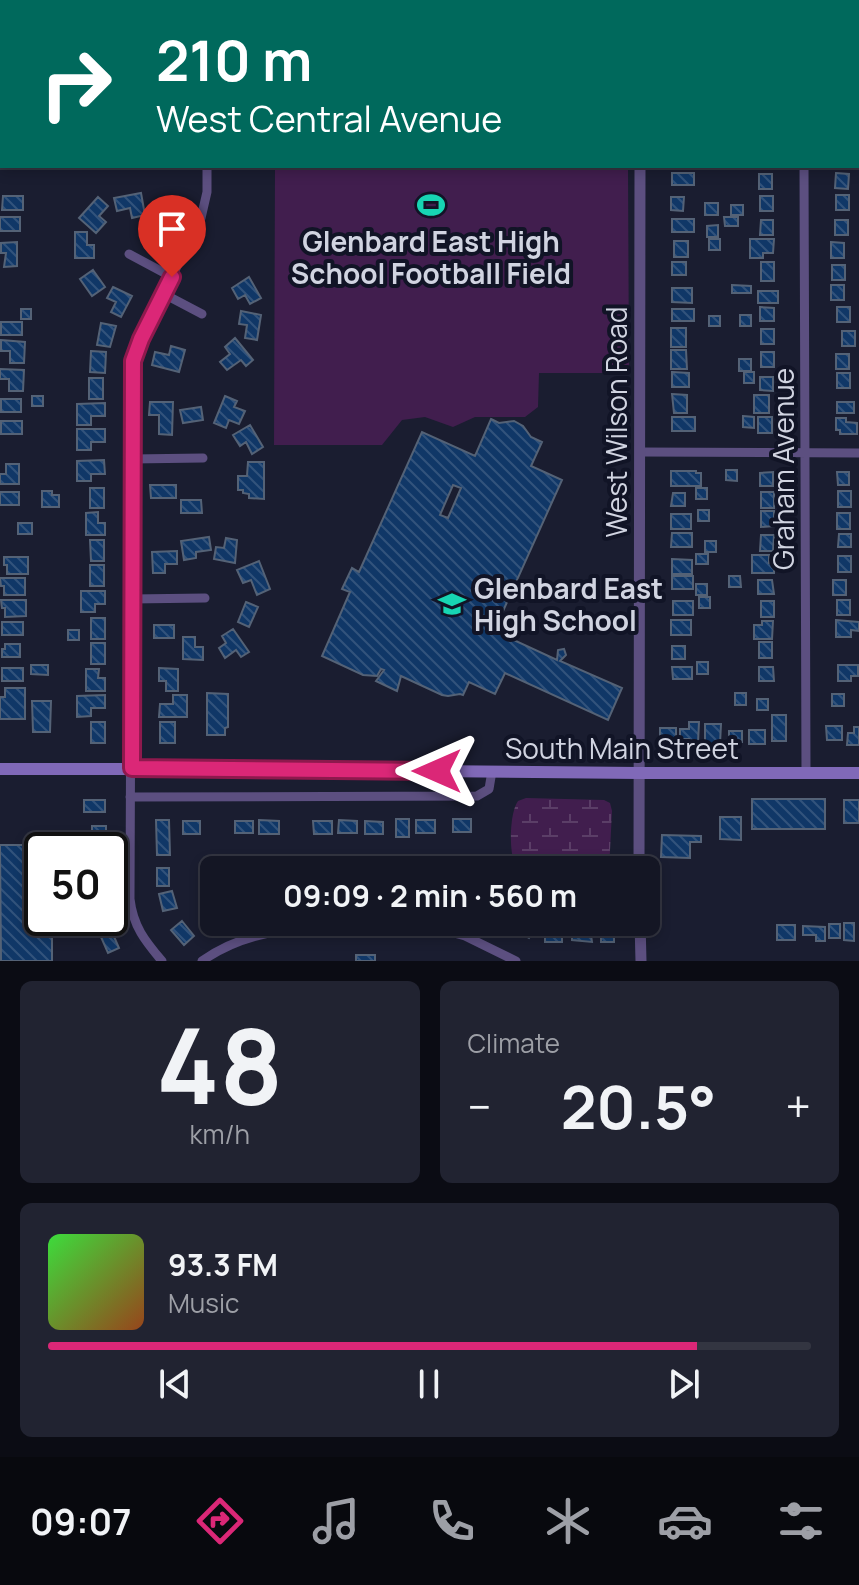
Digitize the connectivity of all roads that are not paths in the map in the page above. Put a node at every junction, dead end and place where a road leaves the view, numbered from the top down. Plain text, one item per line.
1 (207, 168) edge
2 (640, 168) edge
3 (804, 168) edge
4 (129, 254) dead end
5 (172, 277) junction
6 (164, 294) junction
7 (202, 314) dead end
8 (640, 452) junction
9 (805, 453) junction
10 (859, 453) edge
11 (203, 458) dead end
12 (132, 459) junction
13 (205, 598) dead end
14 (132, 599) junction
15 (132, 768) junction
16 (0, 769) edge
17 (492, 771) junction
18 (639, 773) junction
19 (806, 773) junction
20 (859, 773) edge
21 (130, 797) junction
22 (639, 856) edge
23 (640, 936) edge
24 (162, 961) edge
25 (202, 961) edge
26 (516, 961) edge
27 (641, 961) edge

1 - 5 street
2 - 8 street, West Wilson Road
3 - 9 street, Graham Avenue
4 - 5 street
5 - 6 street
6 - 7 street
6 - 12 street
8 - 9 street
8 - 18 street, West Wilson Road
9 - 10 street
9 - 19 street, Graham Avenue
11 - 12 street
12 - 14 street
13 - 14 street
14 - 15 street
15 - 16 main road, South Main Street
15 - 17 main road, South Main Street
15 - 21 street
17 - 18 main road, South Main Street
17 - 21 street
18 - 19 main road, South Main Street
18 - 22 street, West Wilson Road
19 - 20 main road, South Main Street
21 - 24 street
23 - 27 street
25 - 26 street

